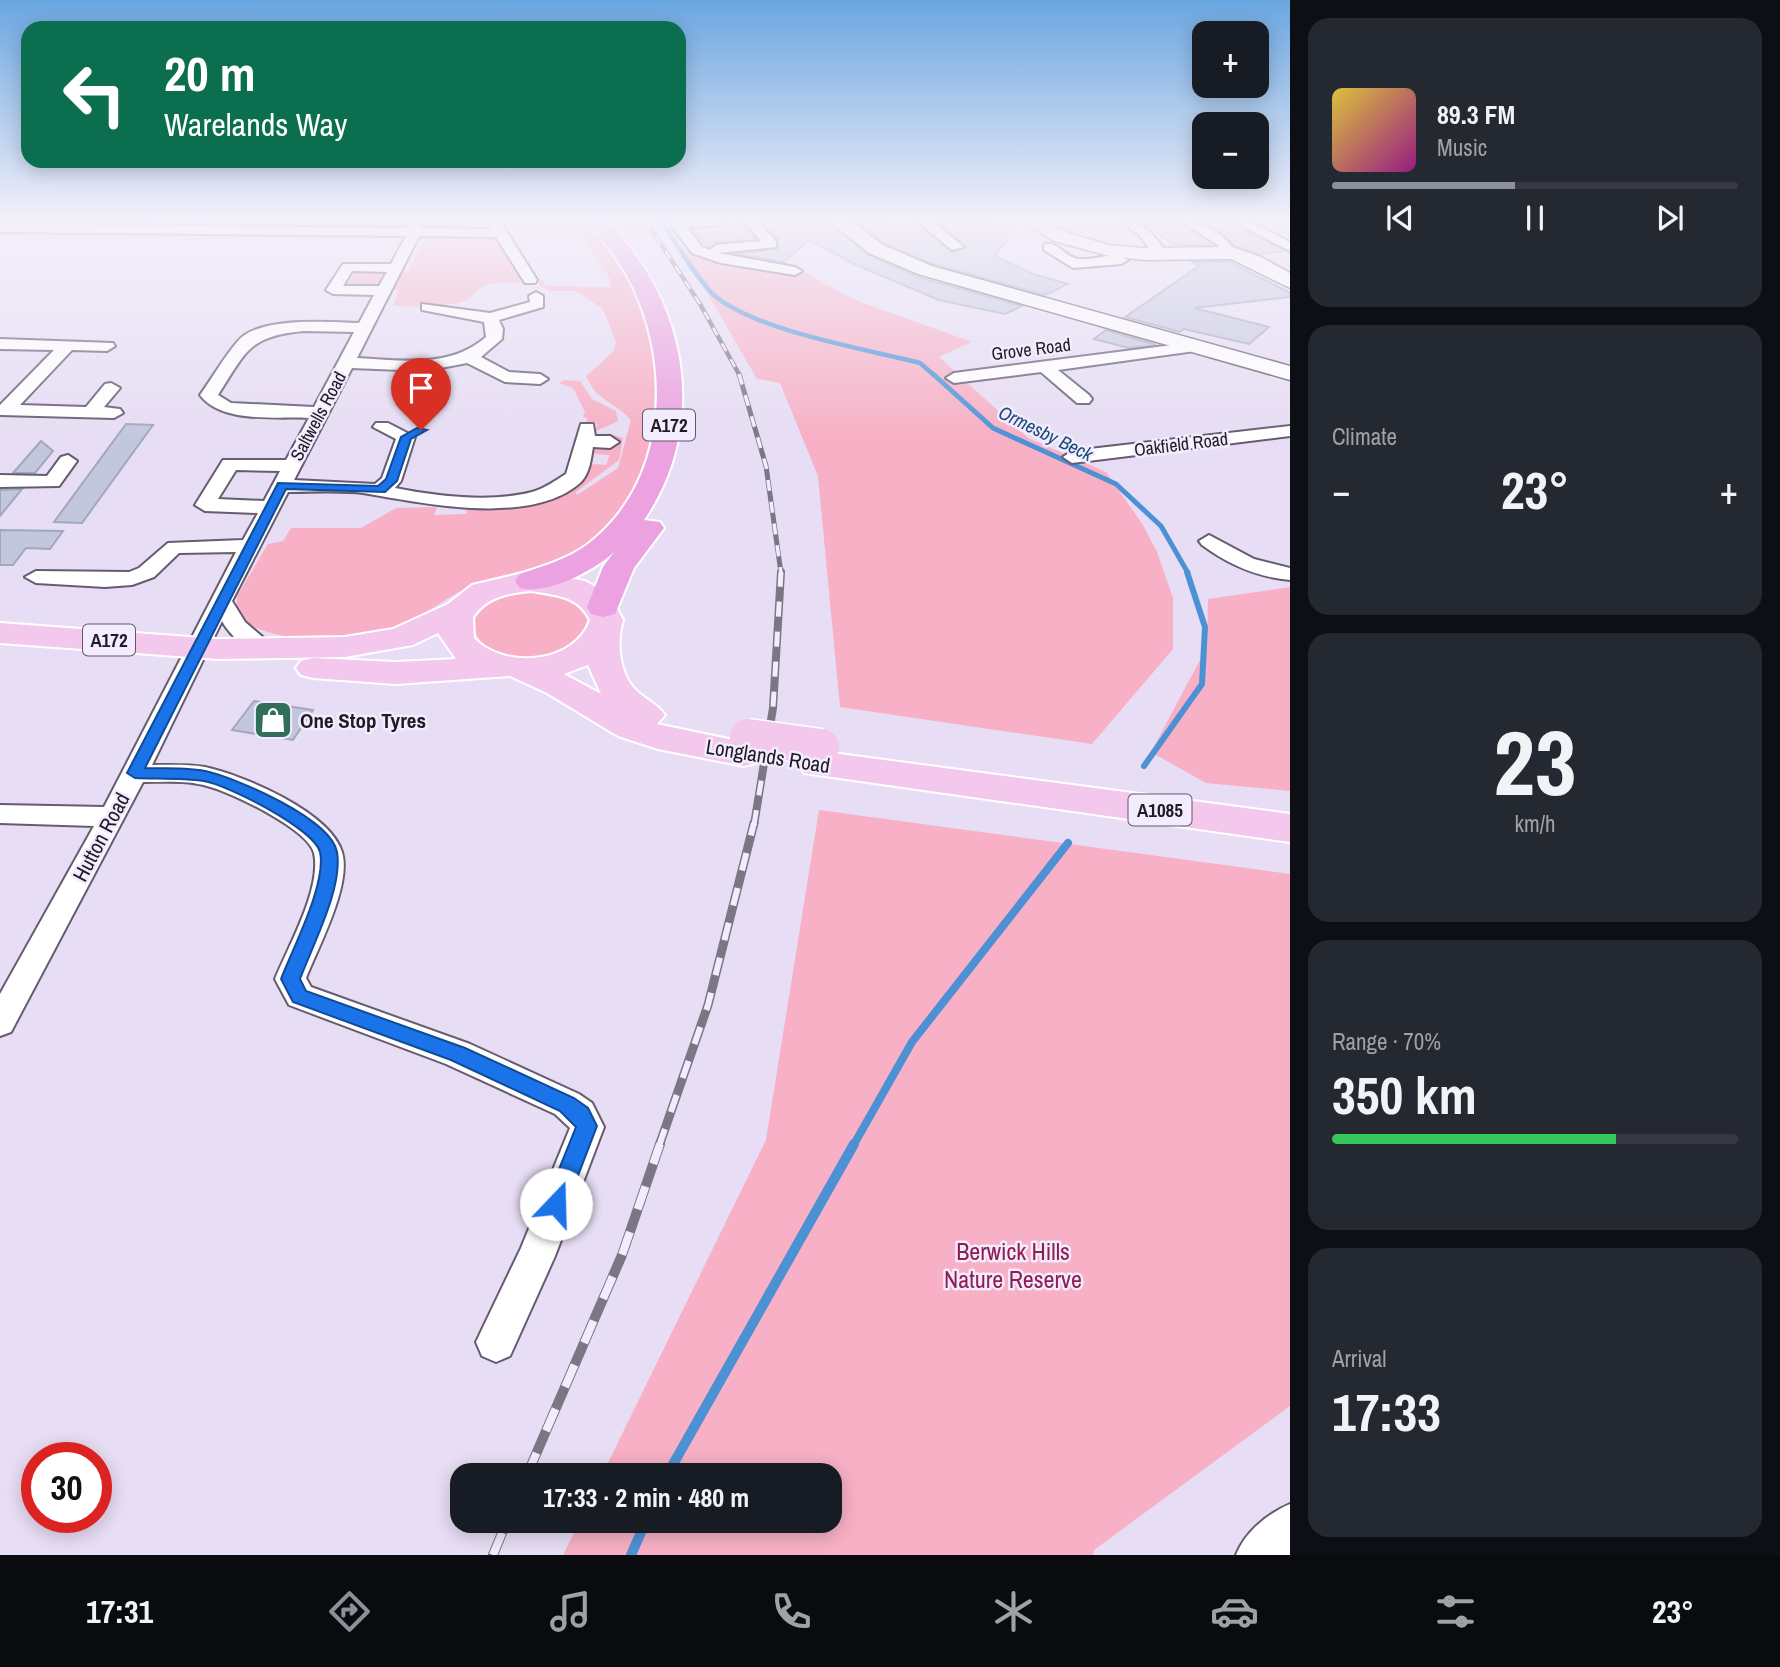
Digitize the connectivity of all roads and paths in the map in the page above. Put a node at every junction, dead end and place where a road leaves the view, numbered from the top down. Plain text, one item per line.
1 (383, 294) edge
2 (647, 294) edge
3 (663, 294) edge
4 (1005, 294) edge
5 (541, 302) dead end
6 (427, 307) dead end
7 (456, 307) joint
8 (490, 318) junction
9 (365, 328) junction
10 (0, 344) edge
11 (67, 346) junction
12 (107, 346) dead end
13 (1196, 347) junction
14 (472, 359) junction
15 (346, 363) junction
16 (1045, 367) junction
17 (1290, 373) edge
18 (954, 378) dead end
19 (547, 379) dead end
20 (111, 388) dead end
21 (1083, 400) dead end
22 (3, 410) edge
23 (91, 412) junction
24 (114, 413) dead end
25 (320, 413) junction
26 (382, 427) dead end
27 (1290, 430) edge
28 (610, 442) dead end
29 (1072, 457) dead end
30 (68, 461) dead end
31 (292, 466) junction
32 (0, 481) edge
33 (282, 486) junction
34 (380, 490) junction
35 (271, 507) junction
36 (1209, 541) dead end
37 (250, 546) junction
38 (1290, 574) edge
39 (36, 577) dead end
40 (531, 581) junction
41 (221, 601) junction
42 (461, 610) junction
43 (603, 623) junction
44 (0, 633) edge
45 (261, 646) junction
46 (207, 648) junction
47 (513, 668) junction
48 (746, 746) junction
49 (135, 773) junction
50 (0, 814) edge
51 (113, 817) junction
52 (1290, 828) edge
53 (11, 979) edge
54 (0, 1023) edge
55 (496, 1342) dead end
56 (1290, 1526) edge
57 (1258, 1555) edge

1 - 9 street, Saltwells Road
2 - 40 highway, A172
3 - 43 highway, A172
4 - 13 street
5 - 8 street
6 - 7 street
7 - 8 street
8 - 14 street
9 - 15 street, Saltwells Road
9 - 25 street
10 - 11 street
11 - 12 street
11 - 22 street
13 - 16 street, Grove Road
13 - 17 street
14 - 15 street
14 - 19 street
15 - 25 street, Saltwells Road
16 - 18 street, Grove Road
16 - 21 street
20 - 23 street
22 - 23 street
23 - 24 street
25 - 31 street, Saltwells Road
26 - 34 street
27 - 29 street, Oakfield Road
28 - 34 street
30 - 32 street
31 - 33 street, Saltwells Road
31 - 35 street
33 - 34 street
33 - 35 street, Saltwells Road
35 - 37 street, Saltwells Road
36 - 38 street
37 - 39 street
37 - 41 street, Saltwells Road
40 - 42 main road, Longlands Road
40 - 43 main road, Longlands Road
41 - 45 street
41 - 46 street, Saltwells Road
42 - 45 main road, Longlands Road / A172
42 - 47 main road, Longlands Road
43 - 47 main road, Longlands Road
43 - 48 main road, Longlands Road / A1085
44 - 46 main road, Longlands Road / A172
45 - 46 main road, Longlands Road / A172
46 - 47 main road, Longlands Road / A172
46 - 49 street, Hutton Road
47 - 48 main road, Longlands Road / A1085
48 - 52 main road, Longlands Road / A1085
49 - 51 street, Hutton Road
49 - 55 street
50 - 51 street
51 - 53 street, Hutton Road
53 - 54 street, Hutton Road
56 - 57 street

